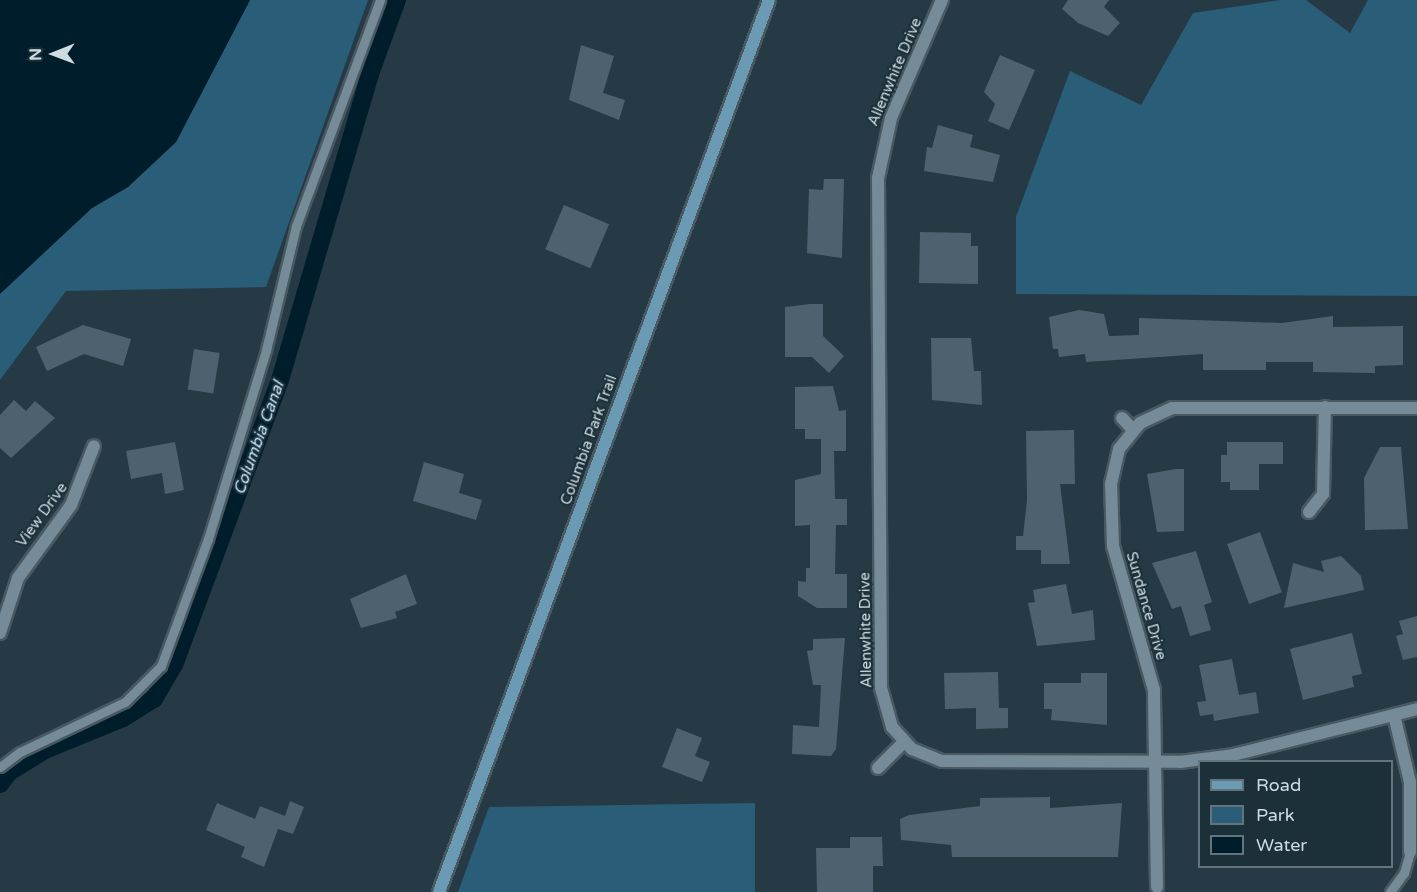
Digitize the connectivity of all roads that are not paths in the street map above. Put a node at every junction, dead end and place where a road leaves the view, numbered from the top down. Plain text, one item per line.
1 (380, 0) edge
2 (769, 0) edge
3 (942, 0) edge
4 (1325, 407) junction
5 (1417, 408) edge
6 (1122, 418) dead end
7 (1133, 430) junction
8 (94, 446) dead end
9 (1309, 512) dead end
10 (0, 633) edge
11 (1417, 710) edge
12 (1395, 715) junction
13 (904, 742) junction
14 (1155, 762) junction
15 (0, 767) edge
16 (879, 768) dead end
17 (1410, 852) joint
18 (1157, 887) dead end
19 (439, 892) edge
20 (1390, 892) edge

1 - 15 lane
2 - 19 main road, Columbia Park Trail
3 - 13 street, Allenwhite Drive
4 - 5 street
4 - 7 street
4 - 9 street
6 - 7 street
7 - 14 street, Sundance Drive
8 - 10 street, View Drive
11 - 12 street, Allenwhite Drive
12 - 14 street, Allenwhite Drive
12 - 17 street
13 - 14 street, Allenwhite Drive
13 - 16 street
14 - 18 street, Sundance Drive
17 - 20 lane

